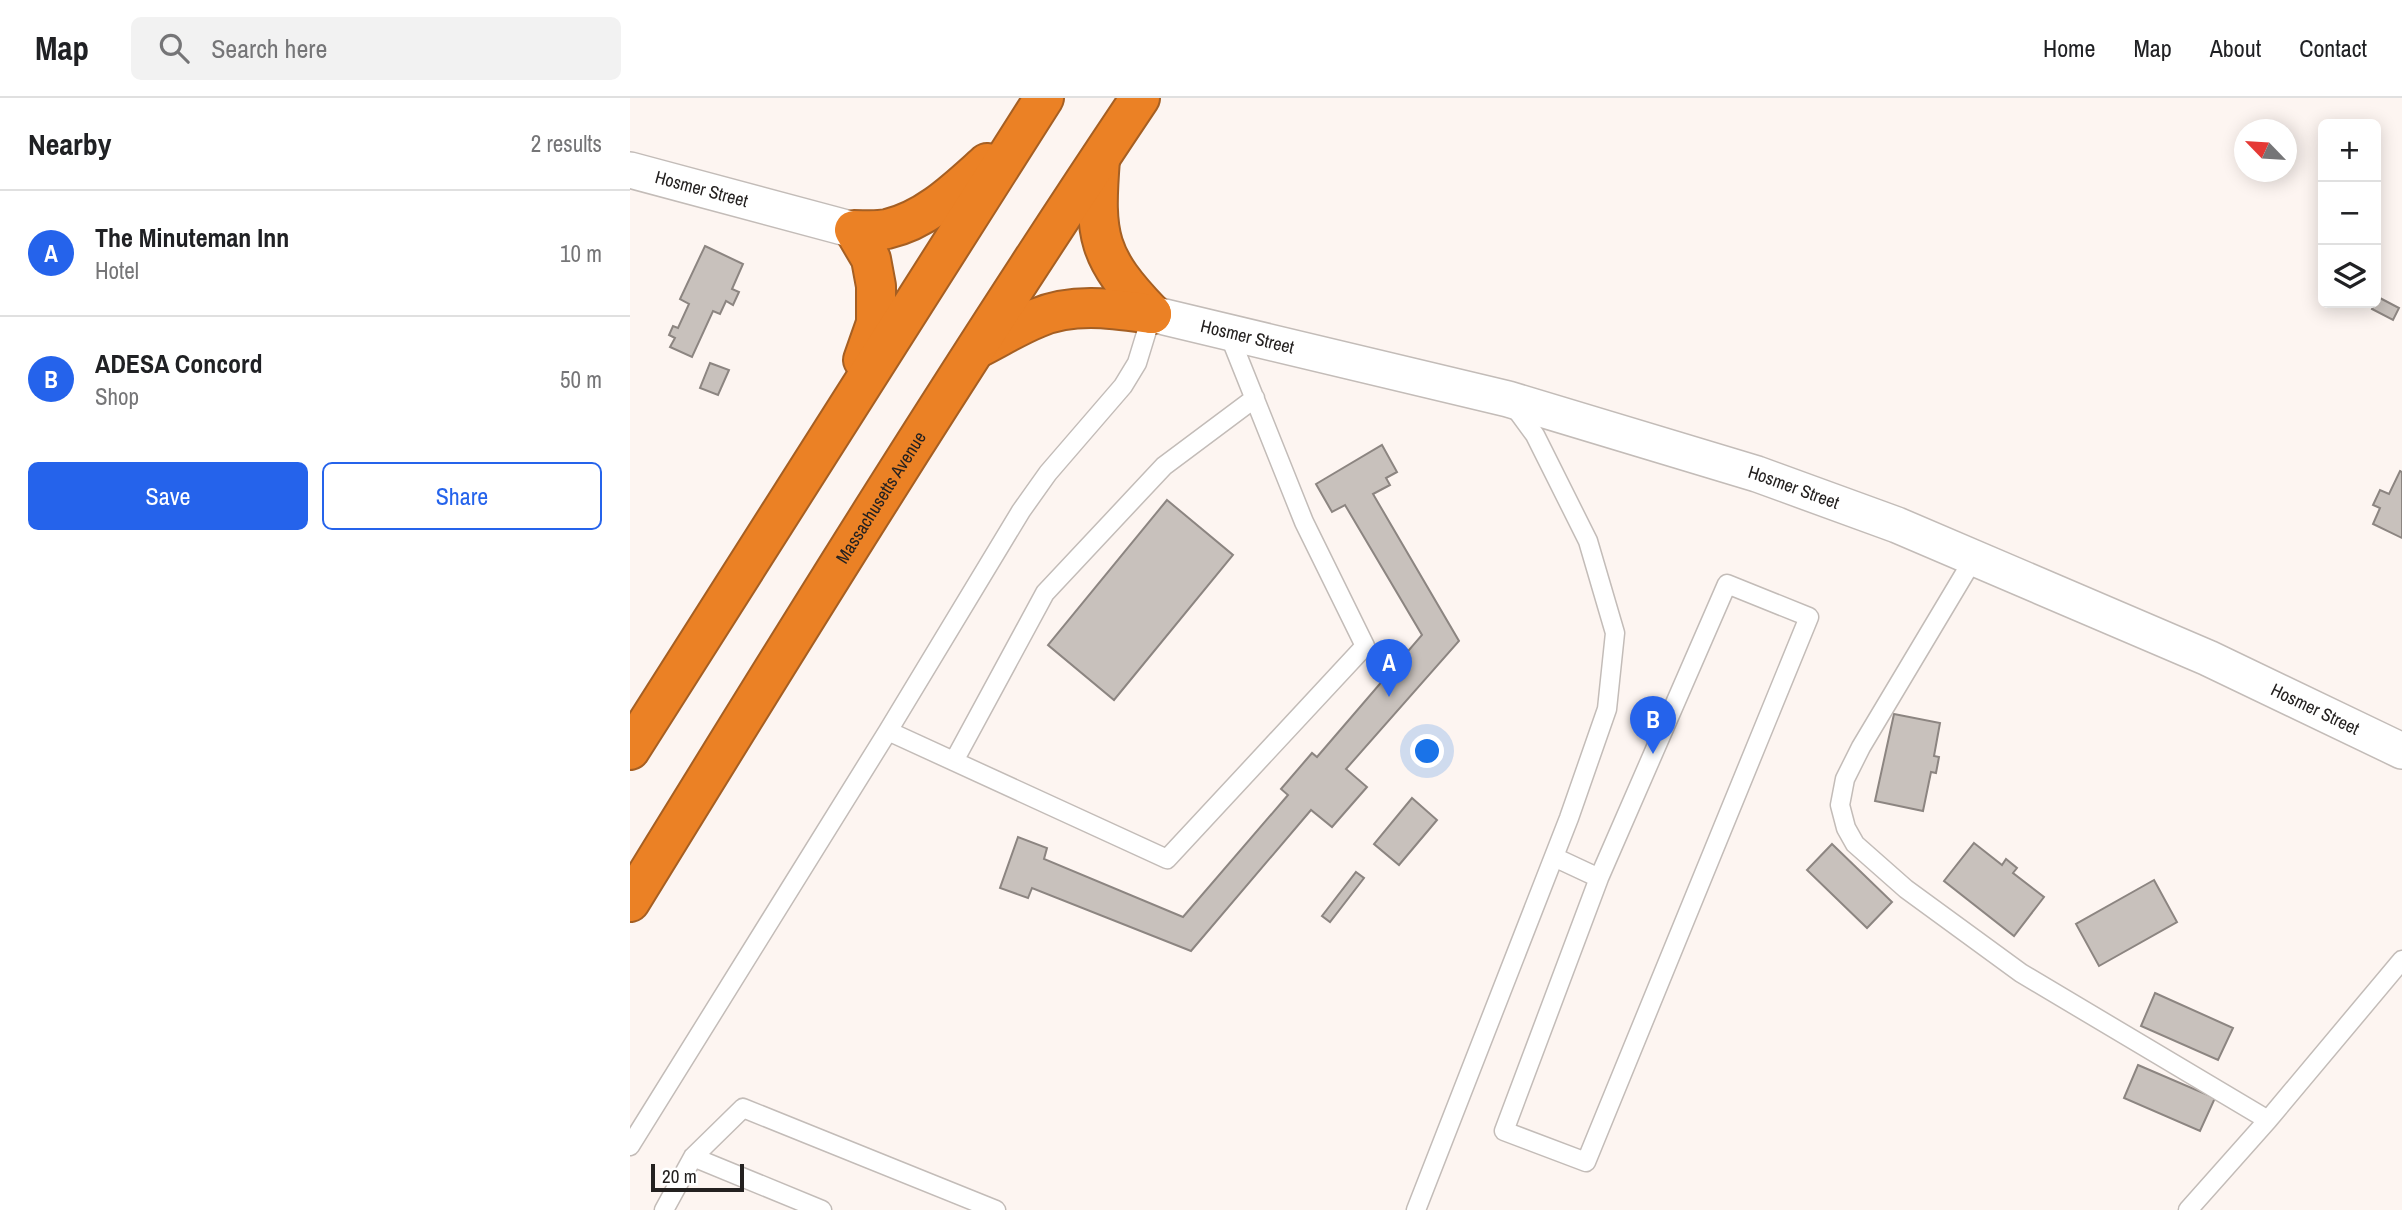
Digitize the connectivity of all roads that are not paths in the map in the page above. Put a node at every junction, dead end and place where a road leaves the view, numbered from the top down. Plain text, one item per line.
1 (1140, 98) edge
2 (1034, 113) edge
3 (1100, 158) junction
4 (630, 170) edge
5 (854, 230) junction
6 (1152, 314) junction
7 (1228, 332) junction
8 (977, 349) junction
9 (1255, 398) junction
10 (1508, 398) junction
11 (845, 408) junction
12 (1974, 558) junction
13 (888, 731) junction
14 (630, 750) edge
15 (2402, 751) edge
16 (954, 761) junction
17 (1554, 857) junction
18 (1599, 878) junction
19 (630, 902) edge
20 (2402, 960) edge
21 (2268, 1120) junction
22 (630, 1146) edge
23 (693, 1157) junction
24 (664, 1210) edge
25 (822, 1210) edge
26 (996, 1210) edge
27 (1416, 1210) edge
28 (2188, 1210) edge

1 - 3 highway, Massachusetts Avenue
2 - 5 highway
2 - 11 highway
3 - 6 highway
3 - 8 highway, Massachusetts Avenue
4 - 5 street, Hosmer Street
5 - 11 highway
6 - 7 street, Hosmer Street
6 - 8 highway
6 - 13 lane
7 - 9 lane
7 - 10 street, Hosmer Street
8 - 19 highway, Massachusetts Avenue
9 - 16 lane
9 - 16 lane
10 - 12 street, Hosmer Street
10 - 17 lane
11 - 14 highway
12 - 15 street, Hosmer Street
12 - 21 lane
13 - 16 lane
13 - 22 lane
17 - 18 lane
17 - 27 lane
18 - 18 lane
20 - 21 lane
21 - 28 lane
23 - 24 lane
23 - 25 lane
23 - 26 lane

